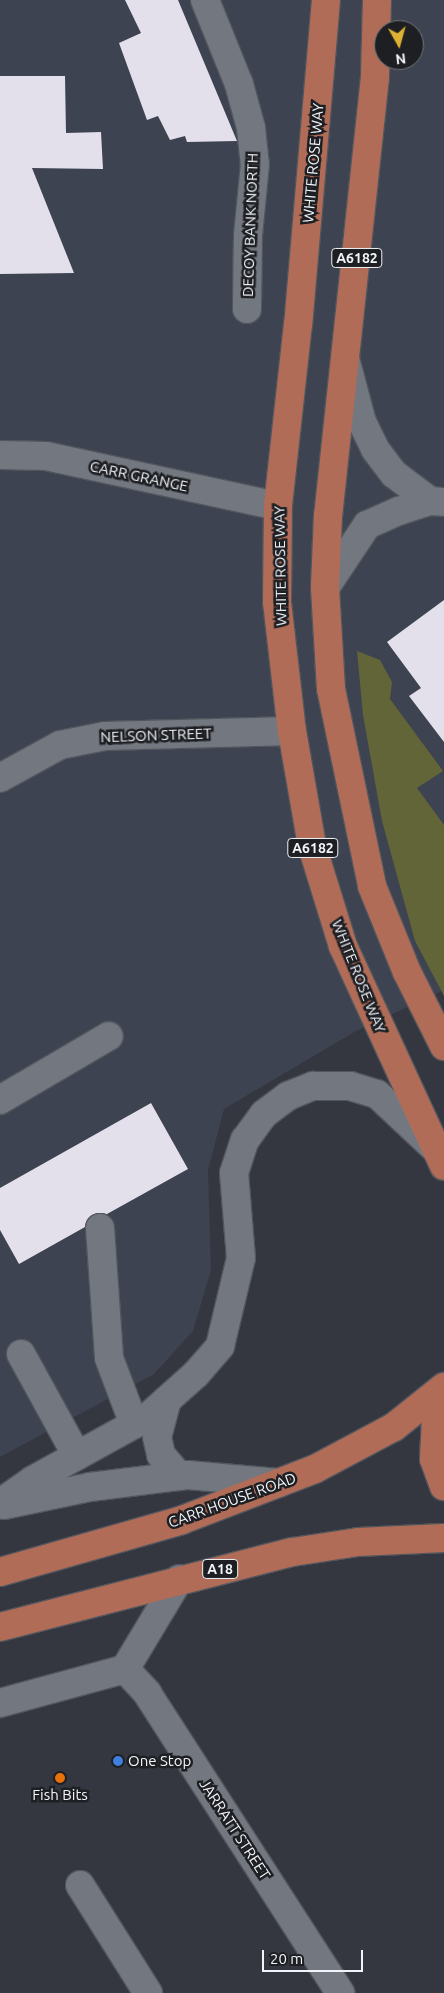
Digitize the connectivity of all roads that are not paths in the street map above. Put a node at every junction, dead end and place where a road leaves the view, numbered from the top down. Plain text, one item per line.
1 (205, 0) edge
2 (326, 0) edge
3 (377, 0) edge
4 (247, 308) dead end
5 (346, 362) junction
6 (0, 455) edge
7 (437, 501) edge
8 (278, 506) junction
9 (326, 588) junction
10 (292, 731) junction
11 (0, 778) edge
12 (109, 1036) dead end
13 (444, 1046) edge
14 (0, 1100) edge
15 (442, 1159) edge
16 (100, 1228) dead end
17 (21, 1354) dead end
18 (444, 1387) edge
19 (444, 1395) edge
20 (167, 1400) junction
21 (134, 1424) junction
22 (77, 1456) junction
23 (179, 1476) junction
24 (278, 1483) junction
25 (444, 1486) edge
26 (0, 1504) edge
27 (444, 1538) edge
28 (0, 1572) edge
29 (179, 1579) junction
30 (0, 1627) edge
31 (125, 1669) junction
32 (0, 1703) edge
33 (80, 1885) dead end
34 (148, 1993) edge
35 (340, 1993) edge

1 - 4 street, DECOY BANK NORTH
2 - 8 highway, WHITE ROSE WAY / A6182
3 - 5 highway, A6182
5 - 7 street
5 - 9 highway, A6182
6 - 8 street, CARR GRANGE
7 - 9 street
8 - 10 highway, WHITE ROSE WAY / A6182
9 - 13 highway, A6182
10 - 11 street, NELSON STREET
10 - 15 highway, WHITE ROSE WAY / A6182
12 - 14 street
15 - 20 street
16 - 21 street
17 - 22 street
18 - 24 highway, CARR HOUSE ROAD
19 - 25 highway
20 - 21 street
20 - 23 street
21 - 22 street
22 - 26 street
23 - 24 street
23 - 26 street
24 - 28 highway, CARR HOUSE ROAD
27 - 29 highway, A18
29 - 30 highway, A18
29 - 31 street
31 - 32 street
31 - 35 street, JARRATT STREET
33 - 34 street

